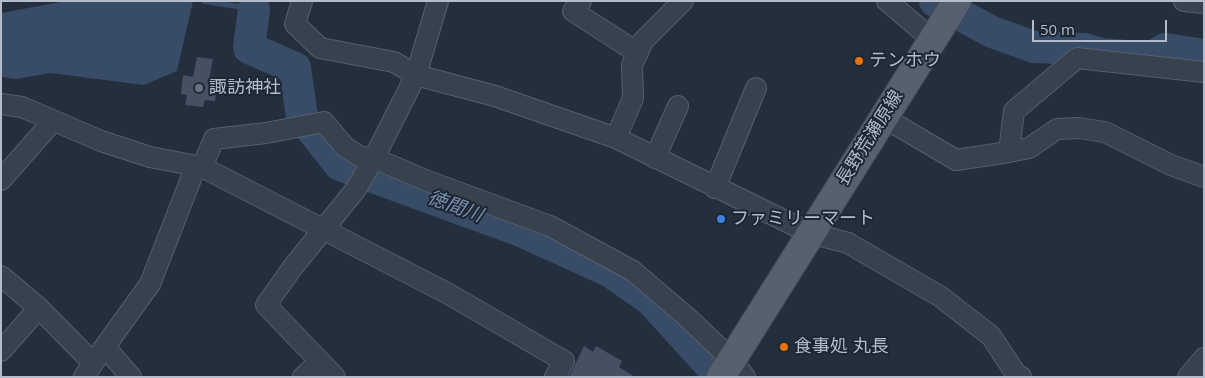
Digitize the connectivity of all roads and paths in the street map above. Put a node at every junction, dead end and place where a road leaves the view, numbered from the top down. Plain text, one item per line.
1 (302, 1) edge
2 (438, 1) edge
3 (581, 1) edge
4 (683, 1) edge
5 (887, 1) edge
6 (957, 1) edge
7 (1184, 1) edge
8 (1204, 3) edge
9 (936, 35) junction
10 (638, 53) junction
11 (1204, 72) edge
12 (416, 75) junction
13 (756, 88) dead end
14 (1, 104) edge
15 (678, 106) dead end
16 (883, 117) junction
17 (52, 121) junction
18 (616, 138) junction
19 (1009, 152) junction
20 (655, 158) junction
21 (372, 161) junction
22 (199, 166) junction
23 (1204, 178) edge
24 (1, 180) edge
25 (715, 188) junction
26 (322, 230) junction
27 (810, 233) junction
28 (1, 276) edge
29 (38, 308) junction
30 (1, 351) edge
31 (1204, 358) edge
32 (94, 362) edge
33 (319, 362) junction
34 (732, 369) edge
35 (131, 377) edge
36 (303, 377) edge
37 (335, 377) edge
38 (554, 377) edge
39 (1021, 377) edge
40 (1188, 377) edge

1 - 12 street
2 - 12 street
3 - 10 street
4 - 10 street
5 - 9 street
6 - 9 main road, 長野荒瀬原線
7 - 8 street
9 - 16 main road, 長野荒瀬原線
10 - 18 street
11 - 19 street
12 - 18 street
12 - 21 street
13 - 25 street
14 - 17 street
15 - 20 street
16 - 19 street
16 - 27 main road, 長野荒瀬原線
17 - 22 street
17 - 24 street
18 - 20 street
19 - 23 street
20 - 25 street
21 - 22 street
21 - 26 street
21 - 34 street
22 - 26 street
22 - 32 street
25 - 27 street
26 - 33 street
26 - 38 street
27 - 34 main road, 長野荒瀬原線
27 - 39 street
28 - 29 street
29 - 30 street
29 - 32 street
31 - 40 street
32 - 35 street
33 - 36 street
33 - 37 street

